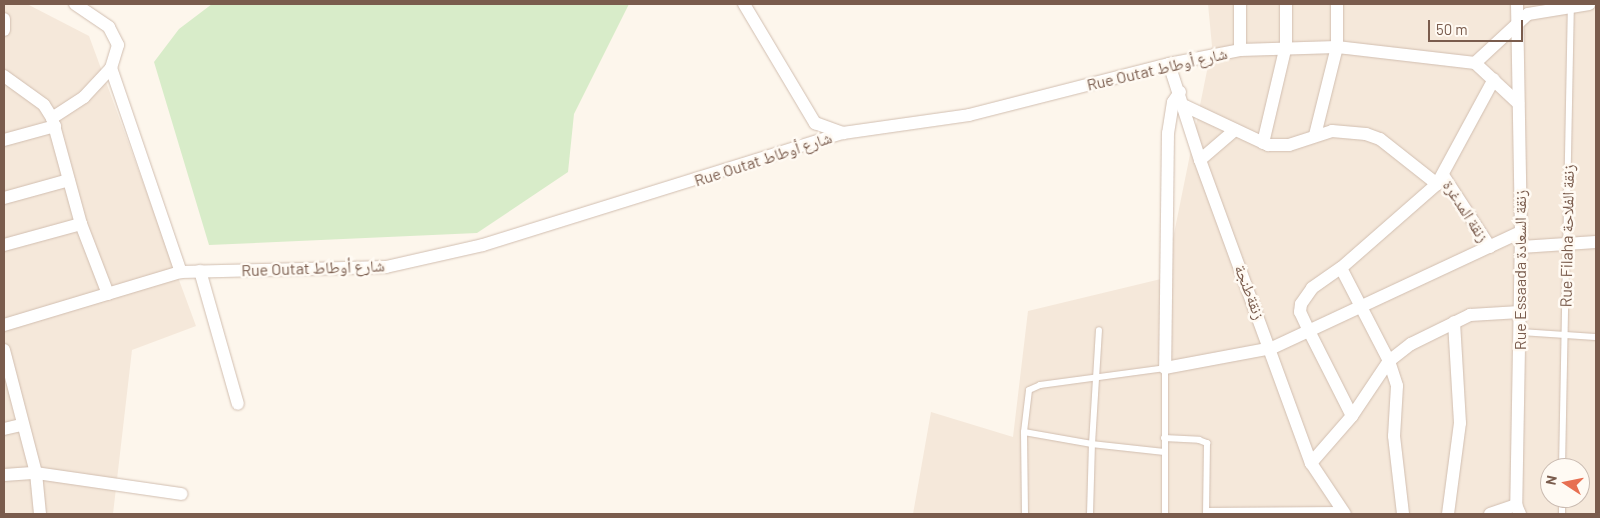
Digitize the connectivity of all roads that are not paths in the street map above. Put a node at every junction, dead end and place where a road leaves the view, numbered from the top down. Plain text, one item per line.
1 (74, 4) edge
2 (744, 4) edge
3 (1240, 4) edge
4 (1286, 4) edge
5 (1337, 4) edge
6 (1517, 4) edge
7 (1589, 4) edge
8 (1571, 5) edge
9 (4, 19) edge
10 (1516, 25) junction
11 (4, 30) edge
12 (1286, 46) junction
13 (1337, 47) junction
14 (1240, 50) junction
15 (1475, 63) junction
16 (1168, 64) junction
17 (111, 68) junction
18 (4, 76) edge
19 (1494, 79) junction
20 (1180, 92) junction
21 (1518, 103) junction
22 (1185, 106) junction
23 (53, 122) junction
24 (1235, 130) junction
25 (843, 133) junction
26 (1315, 135) junction
27 (4, 140) edge
28 (1263, 143) junction
29 (1200, 160) junction
30 (70, 180) junction
31 (1440, 180) junction
32 (4, 198) edge
33 (81, 224) junction
34 (1521, 232) junction
35 (1596, 242) edge
36 (4, 245) edge
37 (1566, 245) junction
38 (1521, 246) junction
39 (1490, 247) junction
40 (1341, 268) junction
41 (200, 271) junction
42 (181, 272) junction
43 (108, 294) junction
44 (1361, 306) junction
45 (1520, 312) junction
46 (1454, 322) junction
47 (4, 324) edge
48 (1099, 330) dead end
49 (1309, 331) junction
50 (1520, 332) junction
51 (1565, 334) junction
52 (1596, 337) edge
53 (1272, 348) junction
54 (4, 350) edge
55 (1389, 361) junction
56 (1165, 368) junction
57 (6, 373) edge
58 (1094, 377) junction
59 (238, 404) dead end
60 (1352, 416) junction
61 (22, 426) junction
62 (4, 428) edge
63 (1024, 432) junction
64 (1164, 438) junction
65 (1092, 444) junction
66 (1164, 452) junction
67 (1562, 458) edge
68 (1311, 463) junction
69 (36, 473) junction
70 (4, 475) edge
71 (181, 494) dead end
72 (1518, 510) edge
73 (1340, 512) edge
74 (1207, 513) edge
75 (40, 514) edge
76 (1025, 514) edge
77 (1090, 514) edge
78 (1165, 514) edge
79 (1403, 514) edge
80 (1448, 514) edge
81 (1490, 514) edge

1 - 17 street
2 - 25 street
3 - 14 street
4 - 12 street
5 - 13 street
6 - 10 street, Rue Essaada زنقة السعادة
7 - 8 street
8 - 10 street
8 - 37 lane, Rue Filaha زنقة الفلاحة
9 - 11 street
10 - 15 street
10 - 21 street, Rue Essaada زنقة السعادة
12 - 13 street, Rue Outat شارع أوطاط
12 - 14 street, Rue Outat شارع أوطاط
12 - 28 street
13 - 15 street, Rue Outat شارع أوطاط
13 - 26 street
14 - 16 street, Rue Outat شارع أوطاط
15 - 19 street
16 - 20 street, زنقةطنجة
16 - 25 street, Rue Outat شارع أوطاط
17 - 23 street
17 - 42 street
18 - 23 street
19 - 21 street
19 - 31 street
20 - 22 street, زنقةطنجة
20 - 56 street
21 - 34 street, Rue Essaada زنقة السعادة
22 - 24 street
22 - 29 street, زنقةطنجة
23 - 27 street
23 - 30 street
24 - 28 street
24 - 29 street
25 - 41 street, Rue Outat شارع أوطاط
26 - 28 street, زنقة المدغرة
26 - 31 street, زنقة المدغرة
29 - 53 street, زنقةطنجة
30 - 32 street
30 - 33 street
31 - 39 street, زنقة المدغرة
31 - 40 street
33 - 36 street
33 - 43 street
34 - 38 street, Rue Essaada زنقة السعادة
34 - 39 street
35 - 37 street
37 - 38 street
37 - 51 lane, Rue Filaha زنقة الفلاحة
38 - 45 street, Rue Essaada زنقة السعادة
39 - 44 street
40 - 44 street
40 - 49 street
41 - 42 street, Rue Outat شارع أوطاط
41 - 59 street
42 - 43 street, Rue Outat شارع أوطاط
43 - 47 street, Rue Outat شارع أوطاط
44 - 49 street
44 - 55 street
45 - 46 street
45 - 50 street, Rue Essaada زنقة السعادة
46 - 55 street
46 - 80 street
48 - 58 lane
49 - 53 street
49 - 60 street
50 - 51 lane
50 - 72 street, Rue Essaada زنقة السعادة
51 - 52 lane
51 - 67 lane, Rue Filaha زنقة الفلاحة
53 - 56 street
53 - 68 street, زنقةطنجة
54 - 57 street
55 - 60 street
55 - 79 street
56 - 58 lane
56 - 64 lane
57 - 61 street
58 - 63 lane
58 - 65 lane
60 - 68 street
61 - 62 street
61 - 69 street
63 - 65 lane
63 - 76 lane
64 - 66 lane
64 - 74 lane
65 - 66 lane
65 - 77 lane
66 - 78 lane
68 - 73 street, زنقةطنجة
69 - 70 street
69 - 71 street
69 - 75 street
72 - 81 street
73 - 74 lane

